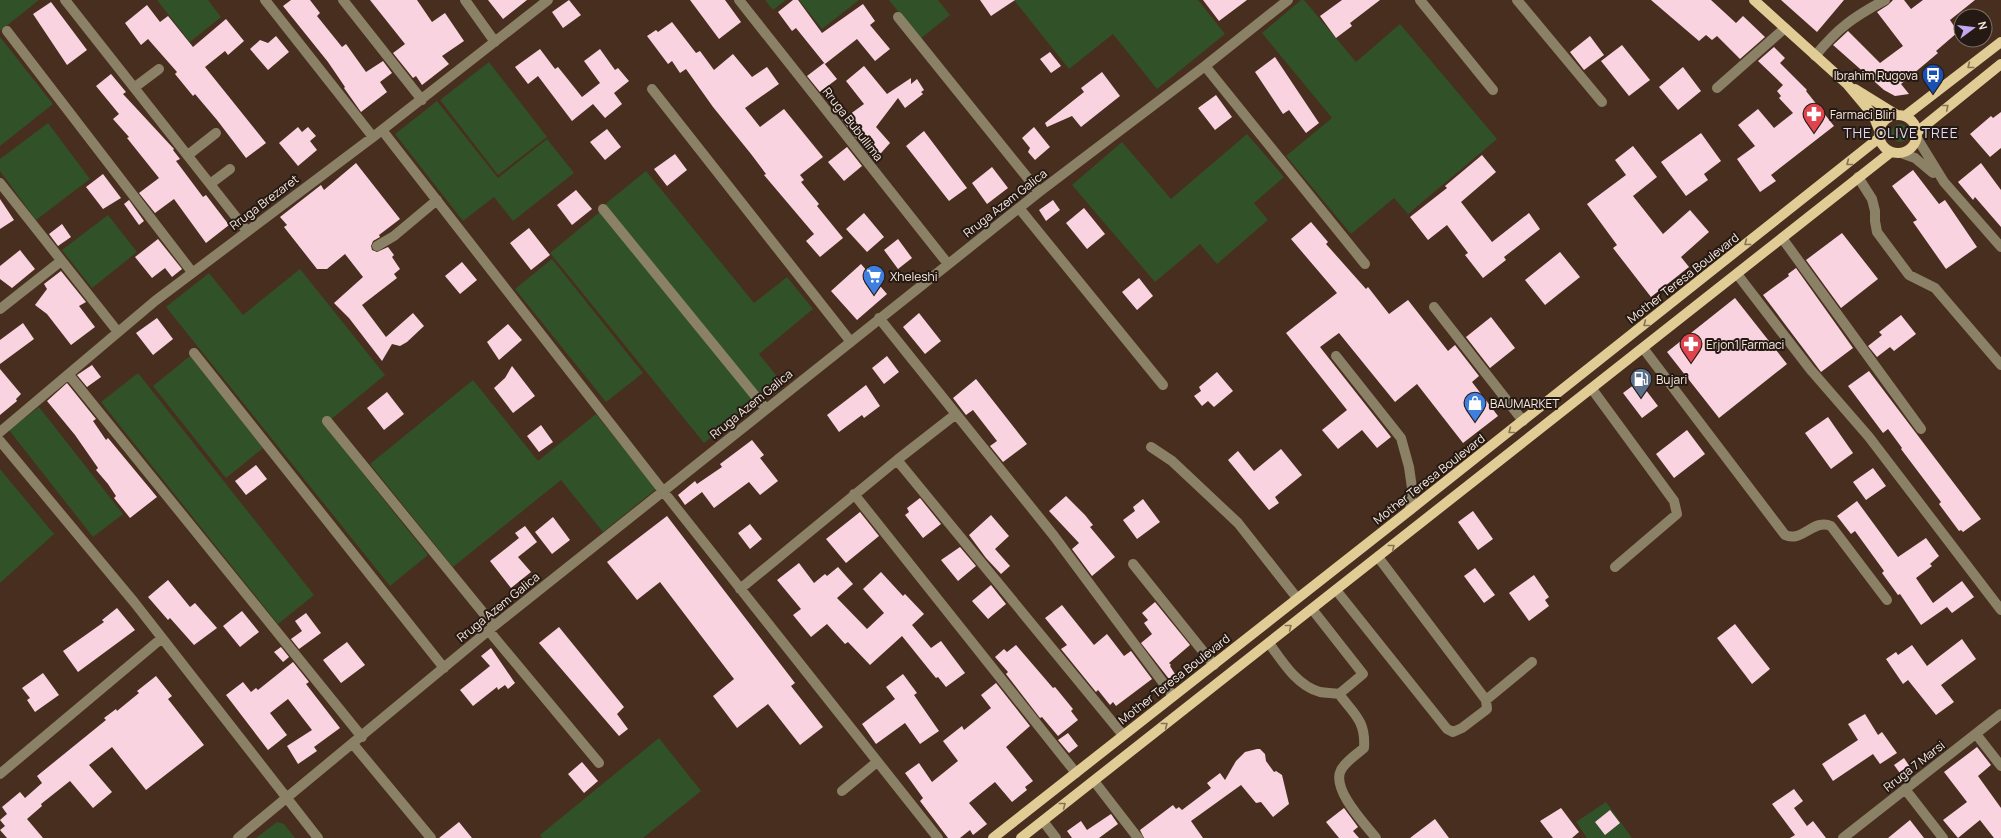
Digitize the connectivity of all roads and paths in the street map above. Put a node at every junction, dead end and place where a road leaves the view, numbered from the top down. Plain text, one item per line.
1 (65, 0) edge
2 (265, 0) edge
3 (343, 0) edge
4 (465, 0) edge
5 (548, 0) edge
6 (738, 0) edge
7 (1288, 0) edge
8 (1420, 0) edge
9 (1517, 0) edge
10 (1754, 0) edge
11 (1885, 0) edge
12 (898, 17) dead end
13 (1785, 28) junction
14 (8, 30) dead end
15 (495, 42) junction
16 (2001, 42) edge
17 (1815, 56) junction
18 (2001, 64) edge
19 (1205, 66) junction
20 (159, 69) dead end
21 (1847, 84) junction
22 (135, 87) junction
23 (1717, 88) dead end
24 (652, 89) dead end
25 (1493, 90) dead end
26 (422, 100) junction
27 (1602, 102) dead end
28 (1901, 116) junction
29 (382, 130) junction
30 (216, 133) dead end
31 (1879, 134) junction
32 (1917, 135) junction
33 (373, 137) junction
34 (1896, 152) junction
35 (188, 155) junction
36 (230, 169) dead end
37 (1858, 177) junction
38 (1944, 182) junction
39 (0, 183) edge
40 (210, 184) junction
41 (1039, 192) junction
42 (436, 200) junction
43 (1019, 208) junction
44 (603, 209) dead end
45 (247, 231) junction
46 (1782, 238) junction
47 (377, 246) dead end
48 (2001, 247) edge
49 (60, 261) junction
50 (948, 264) junction
51 (1365, 264) dead end
52 (192, 272) junction
53 (1737, 274) junction
54 (1434, 307) dead end
55 (0, 309) edge
56 (879, 318) junction
57 (118, 332) junction
58 (851, 342) junction
59 (1643, 348) junction
60 (194, 353) dead end
61 (1336, 356) dead end
62 (2001, 365) edge
63 (69, 375) junction
64 (1163, 385) dead end
65 (1592, 389) junction
66 (766, 409) junction
67 (956, 414) junction
68 (327, 421) dead end
69 (1523, 421) junction
70 (1921, 429) dead end
71 (0, 432) edge
72 (0, 441) edge
73 (1151, 447) dead end
74 (897, 460) junction
75 (663, 492) junction
76 (854, 494) junction
77 (1410, 510) junction
78 (1378, 557) junction
79 (1133, 564) dead end
80 (1615, 567) dead end
81 (740, 590) junction
82 (1336, 590) junction
83 (1297, 598) junction
84 (1887, 600) dead end
85 (1312, 609) junction
86 (2001, 610) edge
87 (491, 628) junction
88 (162, 638) junction
89 (1269, 643) junction
90 (1532, 662) dead end
91 (1214, 665) junction
92 (444, 668) junction
93 (1338, 694) junction
94 (1173, 696) junction
95 (1486, 700) junction
96 (2001, 714) edge
97 (1976, 734) junction
98 (1124, 735) junction
99 (362, 737) junction
100 (353, 744) junction
101 (878, 762) junction
102 (599, 763) dead end
103 (2001, 766) edge
104 (1076, 773) junction
105 (0, 774) edge
106 (1094, 781) junction
107 (1905, 789) junction
108 (842, 791) dead end
109 (286, 798) junction
110 (1043, 821) junction
111 (238, 838) edge
112 (318, 838) edge
113 (431, 838) edge
114 (938, 838) edge
115 (993, 838) edge
116 (1022, 838) edge
117 (1056, 838) edge
118 (1138, 838) edge
119 (1376, 838) edge
120 (1843, 838) edge
121 (1943, 838) edge

1 - 22 street
2 - 33 street
3 - 26 street
4 - 15 street
5 - 15 street, Rruga Brezaret
6 - 50 street, Rruga Bubullima
7 - 19 street, Rruga Azem Galica
8 - 25 street
9 - 27 street
10 - 13 main road
11 - 17 street
12 - 41 street
13 - 17 main road
13 - 23 street
14 - 52 street
15 - 26 street, Rruga Brezaret
16 -> 28 main road, Mother Teresa Boulevard
17 - 21 main road
32 -> 18 main road
19 - 41 street, Rruga Azem Galica
19 - 51 street
20 - 22 street
21 - 28 main road
21 - 31 main road
22 - 35 street
24 - 58 street
26 - 29 street, Rruga Brezaret
28 - 31 main road, Mother Teresa Boulevard
28 - 32 main road
29 - 33 street, Rruga Brezaret
29 - 42 street
30 - 35 street
31 - 34 main road
31 -> 69 main road, Mother Teresa Boulevard
32 - 34 main road
32 - 38 street
33 - 45 street, Rruga Brezaret
34 - 37 main road
34 - 38 street
35 - 40 street
36 - 40 street
37 - 46 main road
37 - 62 street
38 - 48 street
39 - 49 street
40 - 45 street
41 - 43 street, Rruga Azem Galica
42 - 47 street
42 - 75 street
43 - 50 street, Rruga Azem Galica
43 - 64 street
44 - 66 street
45 - 52 street, Rruga Brezaret
46 - 53 main road
46 - 70 street
49 - 55 street
49 - 57 street
50 - 56 street, Rruga Azem Galica
52 - 57 street, Rruga Brezaret
53 - 59 main road
53 - 86 street
54 - 69 street
56 - 58 street, Rruga Azem Galica
56 - 67 street
57 - 63 street, Rruga Brezaret
58 - 66 street, Rruga Azem Galica
59 - 65 main road
59 - 84 street
60 - 92 street
61 - 77 street
63 - 71 street, Rruga Brezaret
63 - 99 street
78 -> 65 main road
65 - 80 street
66 - 75 street, Rruga Azem Galica
67 - 74 street
67 - 94 street
68 - 87 street
69 -> 77 main road, Mother Teresa Boulevard
72 - 88 street
73 - 83 street
74 - 76 street
74 - 98 street
75 - 81 street
75 - 87 street, Rruga Azem Galica
76 - 81 street
76 - 104 street
77 - 83 main road, Mother Teresa Boulevard
78 - 82 main road
78 - 95 street
79 - 91 street
81 - 101 street
82 - 85 main road
82 - 95 street
83 - 91 main road, Mother Teresa Boulevard
89 -> 85 main road
85 - 93 street
87 - 92 street, Rruga Azem Galica
87 - 102 street
88 - 105 street
88 - 109 street
89 - 93 street
106 -> 89 main road
90 - 95 street
91 - 94 main road, Mother Teresa Boulevard
92 - 99 street, Rruga Azem Galica
93 - 119 street
94 - 98 main road, Mother Teresa Boulevard
96 - 97 street, Rruga 7 Marsi
97 - 103 street
97 - 107 street, Rruga 7 Marsi
98 - 104 main road, Mother Teresa Boulevard
99 - 100 street, Rruga Azem Galica
100 - 109 street, Rruga Azem Galica
100 - 113 street
101 - 108 street
101 - 114 street
104 - 115 main road, Mother Teresa Boulevard
110 -> 106 main road
106 - 118 street
107 - 120 street, Rruga 7 Marsi
107 - 121 street
109 - 111 street, Rruga Azem Galica
109 - 112 street
110 - 116 main road
110 - 117 street

